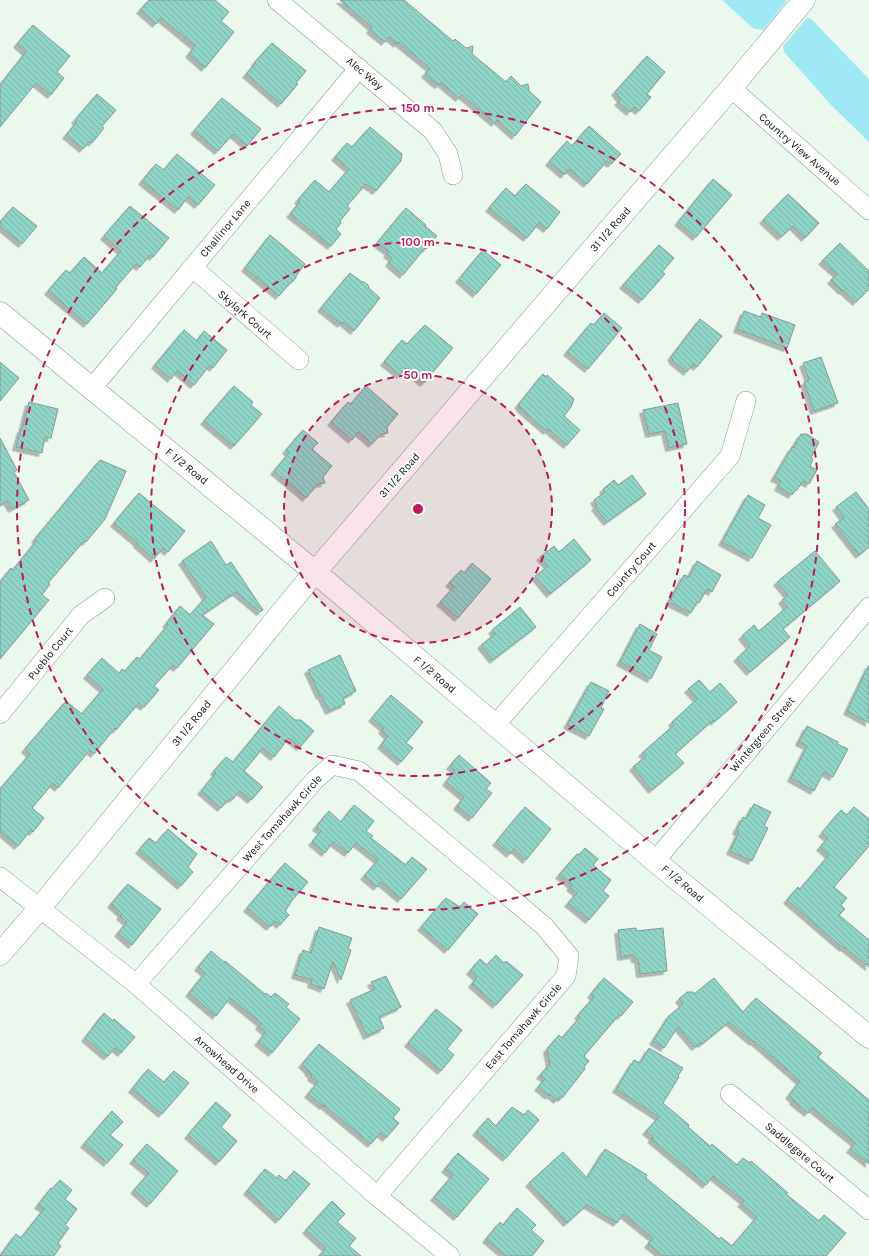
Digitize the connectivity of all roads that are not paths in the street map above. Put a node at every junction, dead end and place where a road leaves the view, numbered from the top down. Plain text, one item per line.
1 (277, 0) edge
2 (802, 2) edge
3 (359, 68) junction
4 (731, 88) junction
5 (453, 175) dead end
6 (869, 210) edge
7 (192, 267) junction
8 (0, 313) edge
9 (299, 360) dead end
10 (92, 388) junction
11 (746, 401) dead end
12 (315, 572) junction
13 (105, 598) dead end
14 (869, 607) edge
15 (0, 714) edge
16 (495, 725) junction
17 (451, 848) joint
18 (655, 861) junction
19 (0, 877) edge
20 (39, 908) junction
21 (0, 954) edge
22 (136, 984) junction
23 (869, 1037) edge
24 (730, 1094) dead end
25 (377, 1196) junction
26 (869, 1210) edge
27 (450, 1256) edge

1 - 3 street, Alec Way
2 - 4 street, 31 1/2 Road
3 - 5 street, Alec Way
3 - 7 street, Challinor Lane
4 - 6 street, Country View Avenue
4 - 12 street, 31 1/2 Road
7 - 9 street, Skylark Court
7 - 10 street, Challinor Lane
8 - 10 street, F 1/2 Road
10 - 12 street, F 1/2 Road
11 - 16 street, Country Court
12 - 16 street, F 1/2 Road
12 - 20 street, 31 1/2 Road
13 - 15 street, Pueblo Court
14 - 18 street, Wintergreen Street
16 - 18 street, F 1/2 Road
17 - 22 street, West Tomahawk Circle
17 - 25 street, East Tomahawk Circle
18 - 23 street, F 1/2 Road
19 - 20 street, Arrowhead Drive
20 - 21 street, 31 1/2 Road
20 - 22 street, Arrowhead Drive
22 - 25 street, Arrowhead Drive
24 - 26 street, Saddlegate Court
25 - 27 street, Arrowhead Drive

